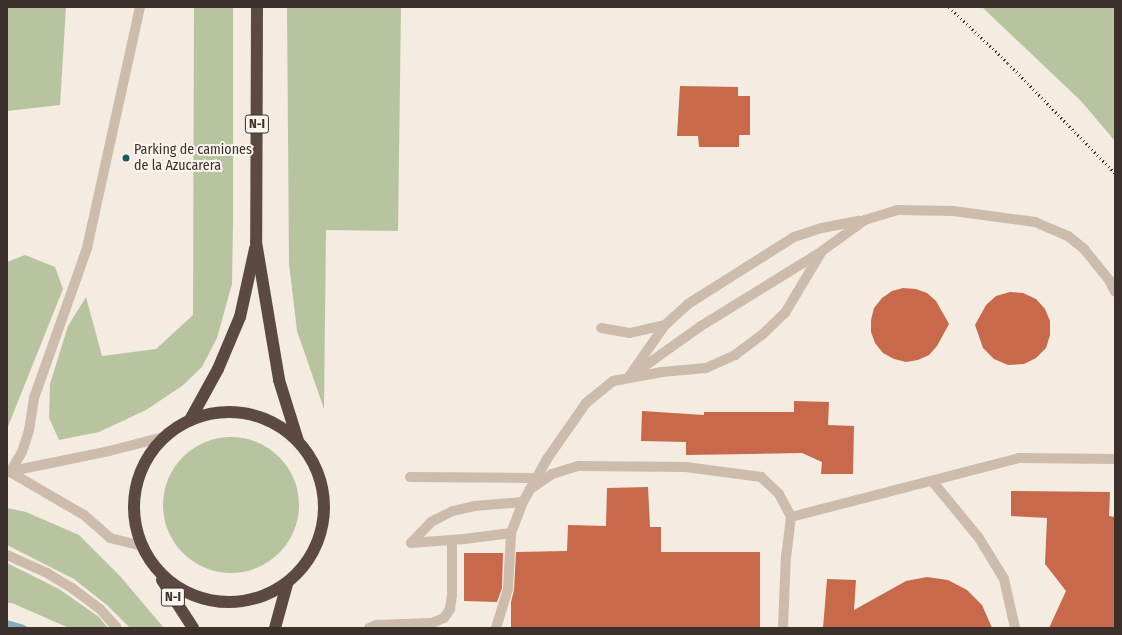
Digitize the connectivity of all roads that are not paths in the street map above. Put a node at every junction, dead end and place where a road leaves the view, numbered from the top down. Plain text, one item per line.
1 (140, 7) edge
2 (257, 7) edge
3 (865, 220) junction
4 (256, 242) junction
5 (822, 251) junction
6 (1115, 292) edge
7 (664, 325) junction
8 (601, 328) dead end
9 (628, 378) junction
10 (190, 420) junction
11 (164, 437) junction
12 (298, 440) junction
13 (1115, 459) edge
14 (8, 472) edge
15 (410, 477) dead end
16 (535, 478) junction
17 (933, 482) junction
18 (528, 490) junction
19 (523, 502) junction
20 (791, 517) junction
21 (511, 533) junction
22 (452, 540) junction
23 (142, 546) junction
24 (7, 555) edge
25 (153, 565) junction
26 (287, 584) junction
27 (117, 628) edge
28 (193, 628) edge
29 (275, 628) edge
30 (369, 628) edge
31 (496, 628) edge
32 (783, 628) edge
33 (1015, 628) edge

1 - 14 street
2 - 4 highway, N-I
3 - 5 street
3 - 6 street
3 - 7 street
4 - 10 highway, N-I
4 - 12 highway, N-I
5 - 9 street
5 - 9 street
7 - 8 street
7 - 9 street
9 - 16 street
10 - 11 highway
10 - 12 highway
11 - 14 street
11 - 23 highway
12 - 26 highway
13 - 17 street
14 - 23 street
15 - 16 street
16 - 18 street
17 - 20 street
17 - 33 street
18 - 19 street
18 - 20 street
19 - 21 street
19 - 22 street
20 - 32 street
21 - 22 street
21 - 31 street
22 - 30 street
23 - 25 highway
24 - 27 street
25 - 26 highway
25 - 28 highway, N-I
26 - 29 highway

